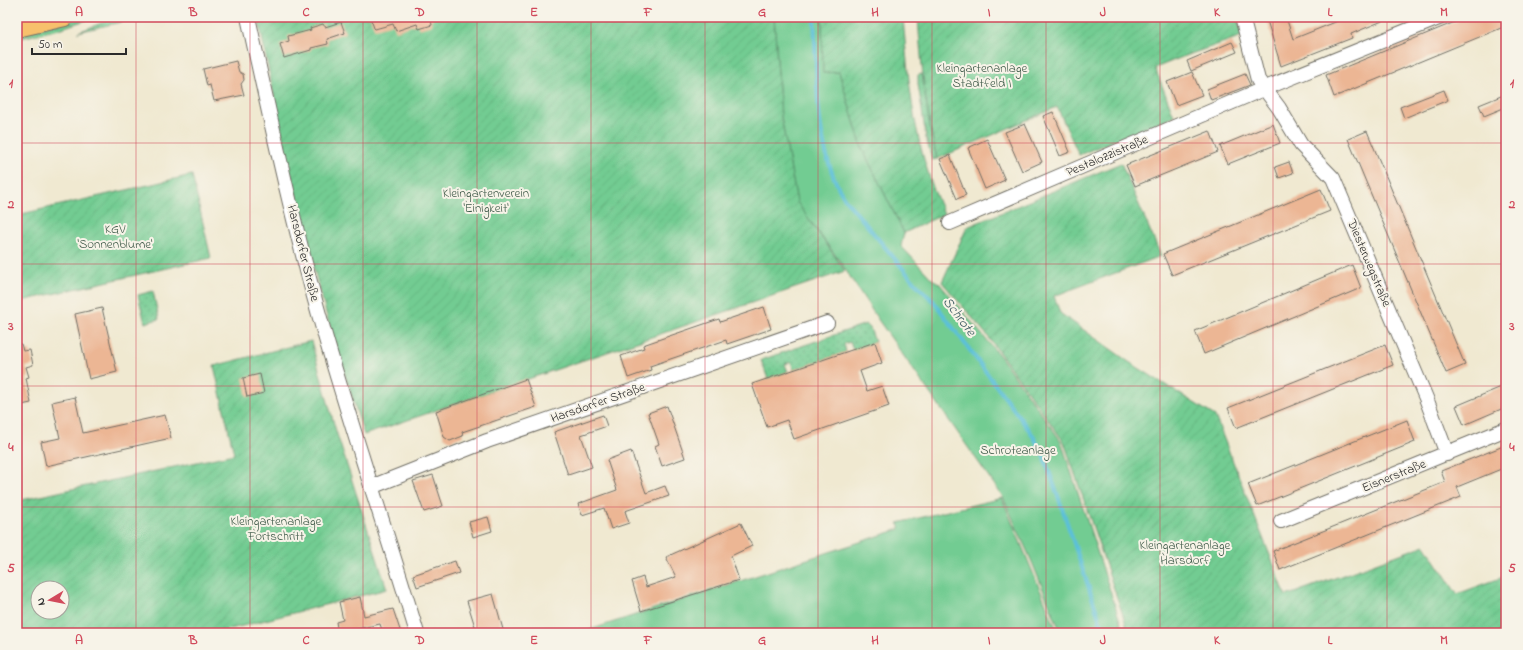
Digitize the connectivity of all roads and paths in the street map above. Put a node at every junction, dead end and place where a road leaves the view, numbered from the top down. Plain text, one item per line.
1 (65, 17) edge
2 (248, 17) edge
3 (1242, 17) edge
4 (1441, 17) edge
5 (17, 28) edge
6 (1264, 89) junction
7 (950, 222) dead end
8 (827, 324) dead end
9 (1506, 429) edge
10 (1447, 454) junction
11 (371, 487) junction
12 (1281, 521) dead end
13 (417, 633) edge

1 - 5 main road
2 - 11 street, Harsdorfer Straße
3 - 6 street
4 - 6 street, Pestalozzistraße
6 - 7 street, Pestalozzistraße
6 - 10 street, Diesterwegstraße
8 - 11 street, Harsdorfer Straße
9 - 10 street, Eisnerstraße
10 - 12 street, Eisnerstraße
11 - 13 street, Harsdorfer Straße

